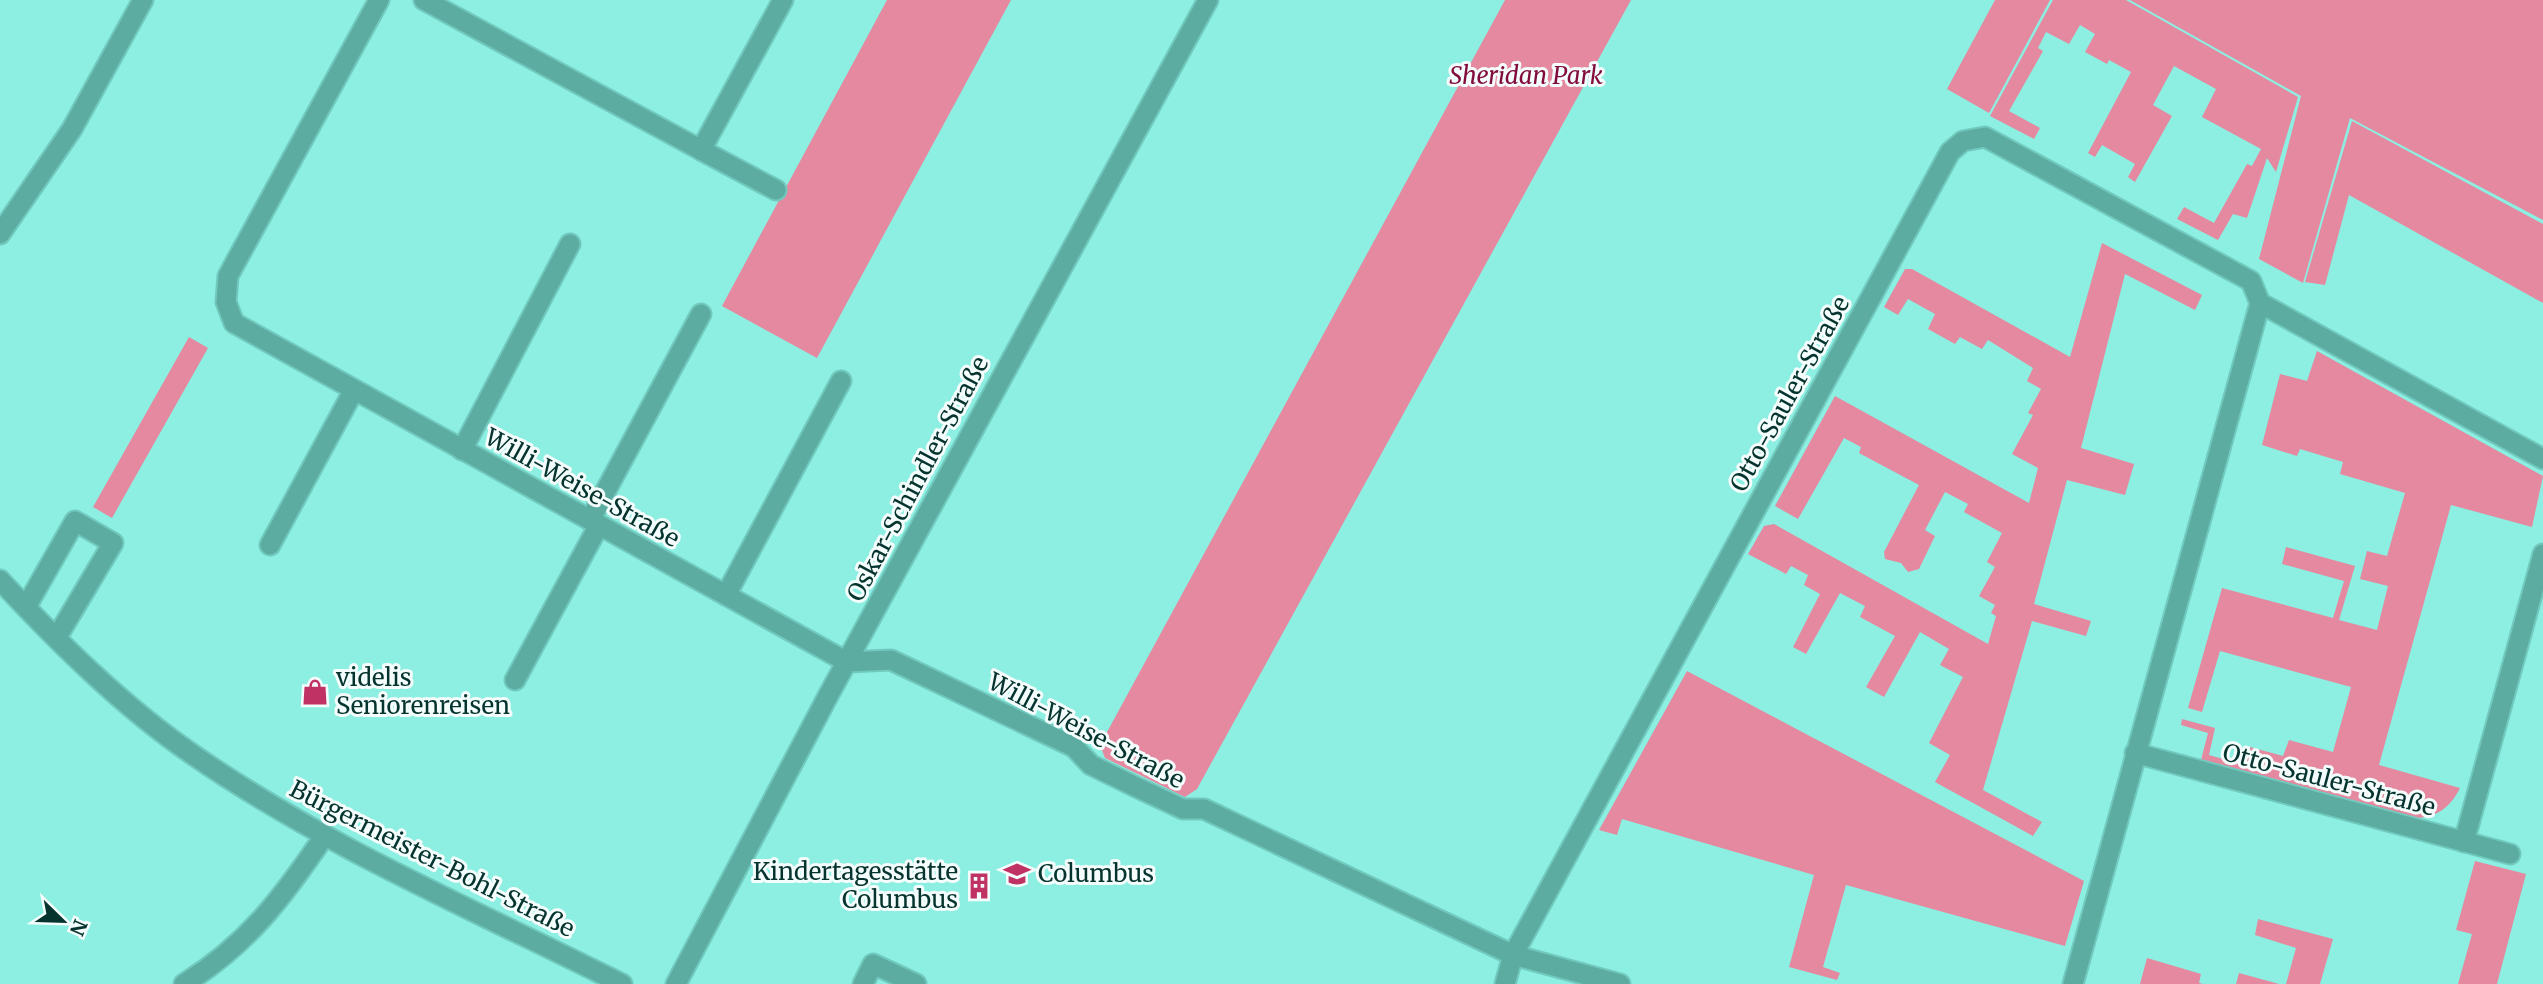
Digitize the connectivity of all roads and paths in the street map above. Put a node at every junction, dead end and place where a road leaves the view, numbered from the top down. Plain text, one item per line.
1 (143, 0) edge
2 (379, 0) edge
3 (424, 0) edge
4 (783, 0) edge
5 (1208, 0) edge
6 (701, 150) junction
7 (775, 190) dead end
8 (0, 234) edge
9 (570, 244) dead end
10 (2260, 303) junction
11 (701, 314) dead end
12 (841, 381) dead end
13 (354, 390) junction
14 (462, 450) junction
15 (2543, 458) edge
16 (594, 523) junction
17 (270, 545) dead end
18 (2543, 554) edge
19 (0, 580) edge
20 (726, 595) junction
21 (26, 607) junction
22 (57, 637) junction
23 (847, 662) junction
24 (515, 680) dead end
25 (2135, 753) junction
26 (326, 835) junction
27 (2464, 842) junction
28 (2510, 854) dead end
29 (1513, 955) junction
30 (184, 984) edge
31 (622, 984) edge
32 (676, 984) edge
33 (863, 984) edge
34 (916, 984) edge
35 (1505, 984) edge
36 (1620, 984) edge
37 (2073, 984) edge

1 - 8 street
2 - 13 street, Willi-Weise-Straße
3 - 6 street
4 - 6 street
5 - 23 street, Oskar-Schindler-Straße
6 - 7 street
9 - 14 street
10 - 15 street, Otto-Sauler-Straße
10 - 25 street
10 - 29 street, Otto-Sauler-Straße
11 - 16 street
12 - 20 street
13 - 14 street, Willi-Weise-Straße
13 - 17 street
14 - 16 street, Willi-Weise-Straße
16 - 20 street, Willi-Weise-Straße
16 - 24 street
18 - 27 street
19 - 21 street, Bürgermeister-Bohl-Straße
20 - 23 street, Willi-Weise-Straße
21 - 22 street, Bürgermeister-Bohl-Straße
21 - 22 street
22 - 26 street, Bürgermeister-Bohl-Straße
23 - 29 street, Willi-Weise-Straße
23 - 32 street, Oskar-Schindler-Straße
25 - 27 street, Otto-Sauler-Straße
25 - 37 street
26 - 30 street
26 - 31 street, Bürgermeister-Bohl-Straße
27 - 28 street, Otto-Sauler-Straße
29 - 35 street, Otto-Sauler-Straße
29 - 36 street, Willi-Weise-Straße
33 - 34 street

